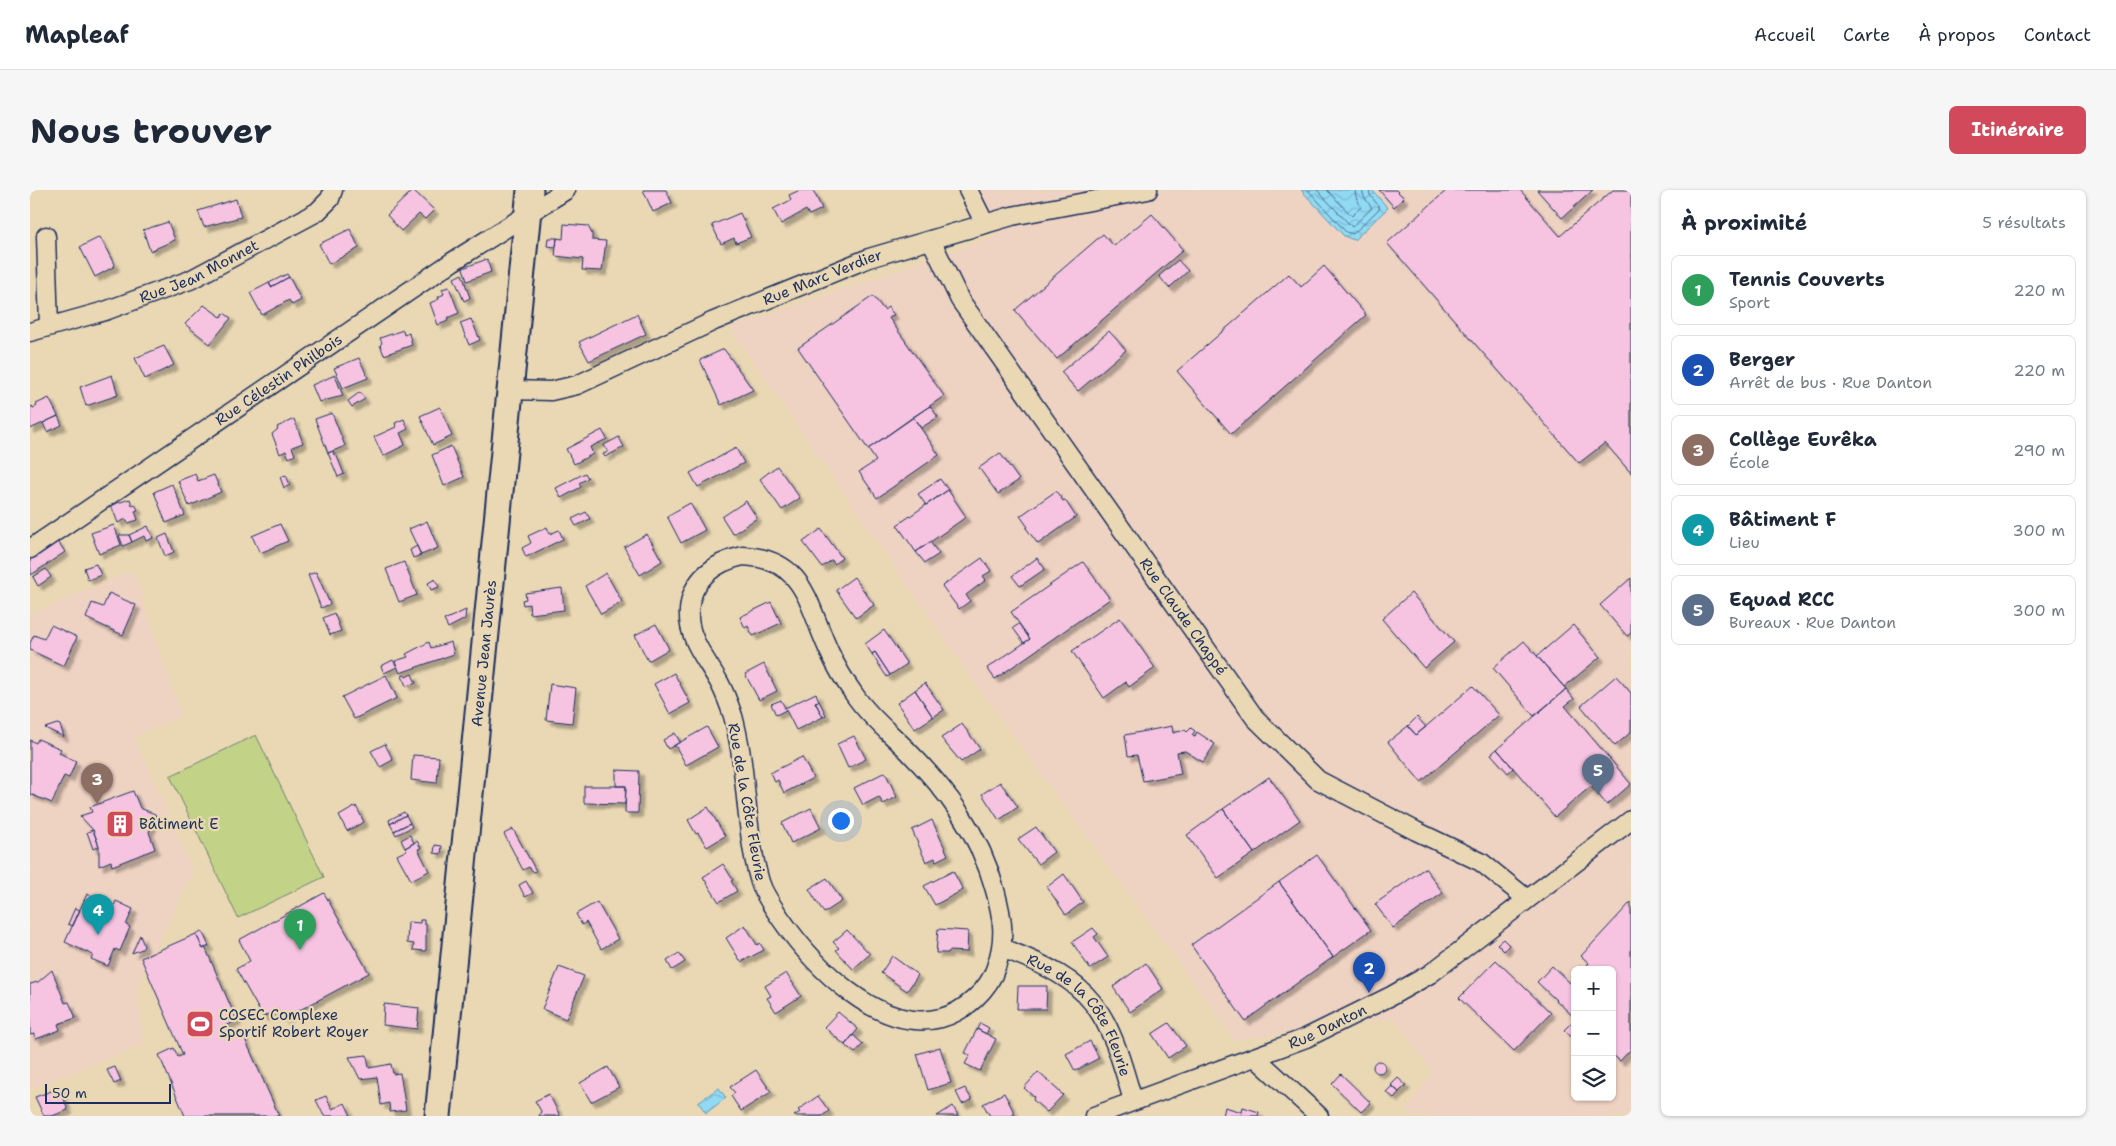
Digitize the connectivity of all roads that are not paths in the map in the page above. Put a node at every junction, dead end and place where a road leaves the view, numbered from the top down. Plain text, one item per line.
1 (333, 190) edge
2 (566, 190) edge
3 (968, 190) edge
4 (1148, 190) edge
5 (529, 201) edge
6 (985, 224) junction
7 (46, 236) dead end
8 (932, 240) junction
9 (50, 326) junction
10 (30, 332) edge
11 (510, 390) junction
12 (30, 549) edge
13 (1631, 820) edge
14 (1527, 899) junction
15 (1002, 948) junction
16 (1255, 1057) junction
17 (1133, 1101) junction
18 (438, 1116) edge
19 (1094, 1116) edge
20 (1319, 1116) edge

1 - 9 street, Rue Jean Monnet
2 - 5 street, Rue Célestin Philbois
3 - 6 street
4 - 6 street, Rue Marc Verdier
5 - 11 main road, Avenue Jean Jaurès
5 - 12 street, Rue Célestin Philbois
6 - 8 street, Rue Marc Verdier
7 - 9 street
8 - 11 street, Rue Marc Verdier
8 - 14 street, Rue Claude Chappé
9 - 10 street, Rue Jean Monnet
11 - 18 main road, Avenue Jean Jaurès
13 - 14 street, Rue Danton
14 - 16 street, Rue Danton
15 - 15 street, Rue de la Côte Fleurie
15 - 17 street, Rue de la Côte Fleurie
16 - 17 street, Rue Danton
16 - 20 street
17 - 19 street, Rue Danton

